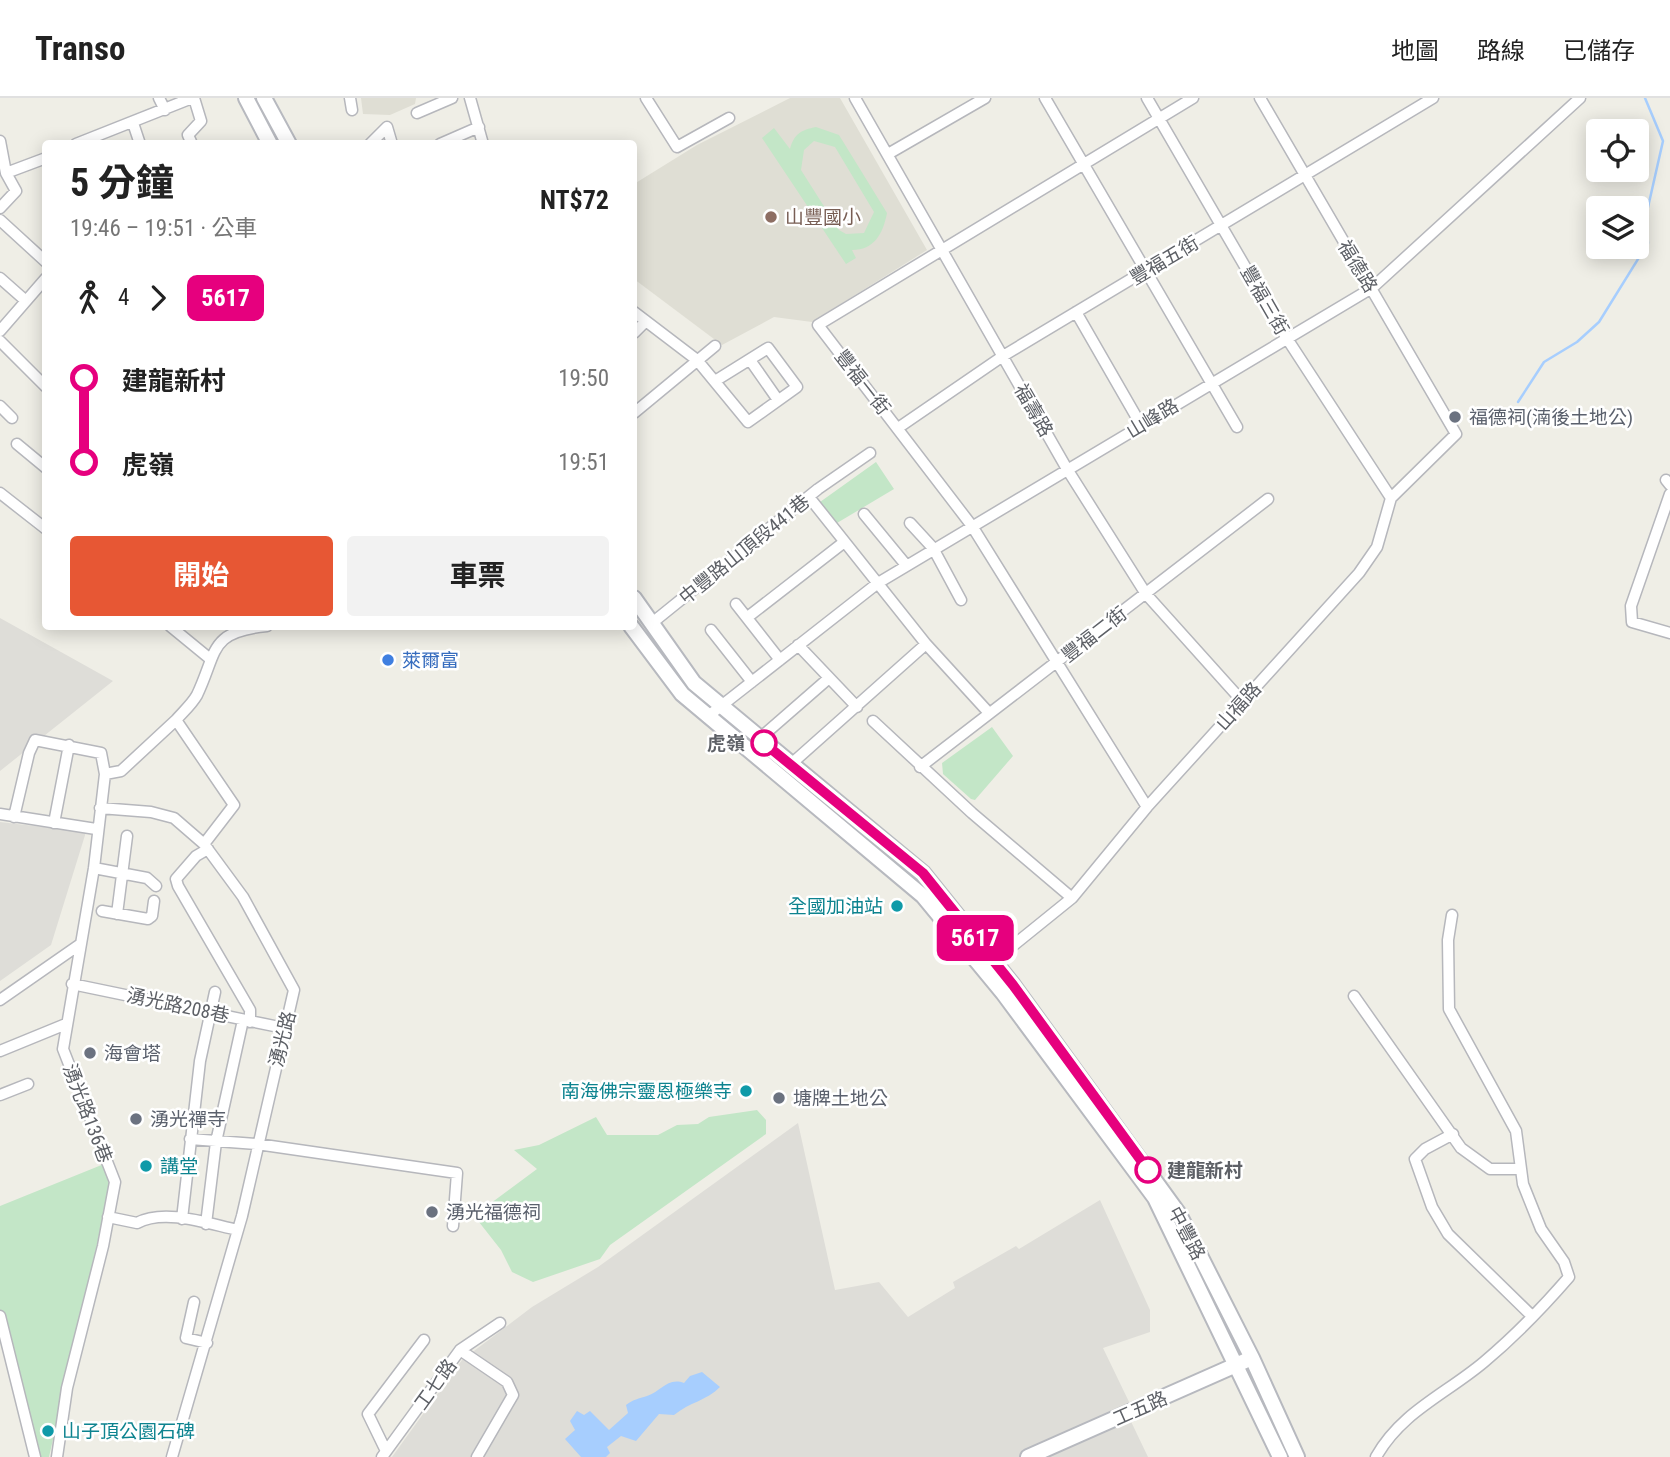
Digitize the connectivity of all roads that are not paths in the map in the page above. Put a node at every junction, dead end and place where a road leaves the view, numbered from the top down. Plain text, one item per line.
1 (159, 98) edge
2 (193, 98) edge
3 (246, 98) edge
4 (264, 98) edge
5 (350, 98) edge
6 (452, 98) edge
7 (470, 98) edge
8 (646, 98) edge
9 (855, 98) edge
10 (985, 98) edge
11 (1045, 98) edge
12 (1147, 98) edge
13 (1193, 98) edge
14 (1259, 98) edge
15 (1433, 98) edge
16 (1580, 98) edge
17 (165, 110) junction
18 (352, 110) dead end
19 (417, 113) dead end
20 (729, 118) dead end
21 (1159, 119) junction
22 (133, 123) junction
23 (479, 127) junction
24 (87, 140) edge
25 (139, 140) edge
26 (190, 140) edge
27 (268, 140) edge
28 (282, 140) edge
29 (373, 140) edge
30 (391, 140) edge
31 (449, 140) edge
32 (482, 140) edge
33 (0, 141) edge
34 (888, 154) junction
35 (42, 160) edge
36 (1083, 164) junction
37 (6, 173) junction
38 (1305, 176) junction
39 (0, 208) edge
40 (0, 220) edge
41 (1221, 225) junction
42 (942, 249) junction
43 (42, 258) edge
44 (1144, 271) junction
45 (0, 278) edge
46 (42, 283) edge
47 (1372, 288) junction
48 (26, 301) junction
49 (1076, 312) junction
50 (637, 314) edge
51 (646, 321) junction
52 (637, 330) edge
53 (0, 331) edge
54 (1286, 337) junction
55 (0, 341) edge
56 (715, 346) dead end
57 (1003, 356) junction
58 (697, 360) junction
59 (750, 360) junction
60 (715, 382) junction
61 (42, 383) edge
62 (1210, 383) junction
63 (778, 400) junction
64 (0, 406) edge
65 (637, 410) edge
66 (12, 418) dead end
67 (1141, 425) junction
68 (1237, 427) dead end
69 (898, 428) junction
70 (1456, 434) joint
71 (18, 444) dead end
72 (870, 453) dead end
73 (42, 465) edge
74 (1067, 469) junction
75 (0, 493) edge
76 (1670, 494) edge
77 (809, 497) junction
78 (1391, 498) junction
79 (1268, 499) dead end
80 (864, 514) dead end
81 (910, 523) dead end
82 (42, 525) edge
83 (972, 526) junction
84 (844, 543) junction
85 (933, 548) junction
86 (906, 565) junction
87 (878, 583) junction
88 (1146, 594) junction
89 (961, 600) dead end
90 (637, 602) edge
91 (736, 604) dead end
92 (748, 617) junction
93 (652, 623) junction
94 (175, 630) edge
95 (236, 630) edge
96 (634, 630) edge
97 (710, 631) dead end
98 (1670, 633) edge
99 (926, 643) junction
100 (798, 645) junction
101 (209, 658) junction
102 (780, 660) junction
103 (1057, 662) junction
104 (829, 678) junction
105 (752, 682) junction
106 (1243, 702) junction
107 (721, 706) junction
108 (857, 707) junction
109 (989, 713) junction
110 (707, 717) junction
111 (176, 720) junction
112 (873, 720) dead end
113 (759, 739) junction
114 (69, 746) junction
115 (790, 765) junction
116 (920, 766) junction
117 (105, 774) junction
118 (100, 807) junction
119 (1147, 807) junction
120 (0, 814) edge
121 (15, 817) junction
122 (54, 823) junction
123 (96, 829) junction
124 (127, 836) dead end
125 (206, 846) junction
126 (94, 869) junction
127 (121, 875) junction
128 (156, 886) dead end
129 (1072, 898) junction
130 (154, 901) dead end
131 (102, 911) dead end
132 (117, 914) junction
133 (1452, 915) dead end
134 (79, 945) junction
135 (989, 967) junction
136 (72, 984) junction
137 (215, 992) dead end
138 (1354, 996) dead end
139 (0, 1000) edge
140 (210, 1012) junction
141 (246, 1021) junction
142 (66, 1024) junction
143 (284, 1028) junction
144 (0, 1051) edge
145 (28, 1084) dead end
146 (0, 1095) edge
147 (1453, 1133) junction
148 (190, 1139) junction
149 (216, 1142) junction
150 (257, 1144) junction
151 (1520, 1169) junction
152 (108, 1217) junction
153 (182, 1219) junction
154 (206, 1223) junction
155 (453, 1226) dead end
156 (238, 1230) junction
157 (1186, 1245) junction
158 (194, 1302) dead end
159 (1532, 1316) junction
160 (0, 1317) edge
161 (499, 1322) dead end
162 (424, 1340) dead end
163 (207, 1343) junction
164 (460, 1350) junction
165 (1252, 1358) junction
166 (1237, 1365) junction
167 (384, 1454) edge
168 (35, 1457) edge
169 (57, 1457) edge
170 (172, 1457) edge
171 (477, 1457) edge
172 (1028, 1457) edge
173 (1280, 1457) edge
174 (1297, 1457) edge
175 (1376, 1457) edge

1 - 17 street
2 - 17 street
2 - 26 street
3 - 27 main road
4 - 28 main road
5 - 18 street
6 - 19 street
7 - 23 street
8 - 20 street
9 - 34 street, 福壽路
10 - 34 street
11 - 36 street
12 - 21 street, 豐福三街
13 - 21 street, 豐福一街
14 - 38 street, 福德路
15 - 38 street, 豐福五街
16 - 47 street, 山峰路
17 - 22 street
21 - 36 street, 豐福一街
21 - 41 street, 豐福三街
22 - 24 street
22 - 25 street
23 - 31 street
23 - 32 street
29 - 30 street
33 - 37 street
34 - 42 street, 福壽路
35 - 37 street
36 - 42 street, 豐福一街
36 - 44 street
37 - 39 street
38 - 41 street, 豐福五街
38 - 47 street, 福德路
40 - 43 street
41 - 44 street, 豐福五街
41 - 54 street, 豐福三街
42 - 57 street, 福壽路
42 - 69 street, 豐福一街
44 - 49 street, 豐福五街
44 - 62 street
45 - 48 street
46 - 48 street
47 - 54 street, 山峰路
47 - 70 street, 福德路
48 - 53 street
49 - 57 street, 豐福五街
49 - 67 street
50 - 51 street
51 - 52 street
51 - 58 street
54 - 62 street, 山峰路
54 - 78 street, 豐福三街
55 - 61 street
56 - 58 street
57 - 69 street, 豐福五街
57 - 74 street, 福壽路
58 - 60 street
58 - 65 street
59 - 60 street
59 - 63 street
59 - 63 street
60 - 63 street
62 - 67 street, 山峰路
62 - 68 street
64 - 66 street
67 - 74 street, 山峰路
69 - 83 street, 豐福一街
70 - 78 street, 山福路
71 - 73 street
72 - 77 street, 中豐路山頂段441巷
74 - 83 street, 山峰路
74 - 88 street, 福壽路
75 - 82 street
76 - 98 street
77 - 84 street
77 - 93 street, 中豐路山頂段441巷
78 - 106 street, 山福路
79 - 88 street, 豐福二街
80 - 86 street
81 - 85 street
83 - 85 street, 山峰路
83 - 103 street, 豐福一街
84 - 87 street
84 - 92 street
85 - 86 street, 山峰路
85 - 89 street
86 - 87 street, 山峰路
87 - 99 street
87 - 100 street, 山峰路
88 - 103 street, 豐福二街
88 - 106 street, 福壽路
90 - 93 main road
91 - 92 street
92 - 102 street
93 - 107 main road
94 - 101 street
95 - 101 street
96 - 110 main road
97 - 105 street
99 - 108 street
99 - 109 street
100 - 102 street, 山峰路
100 - 104 street
101 - 111 street
102 - 105 street, 山峰路
103 - 109 street, 豐福二街
103 - 119 street, 豐福一街
104 - 108 street
104 - 113 street
105 - 107 street, 山峰路
106 - 119 street, 山福路
107 - 110 street, 山峰路
107 - 113 main road
108 - 115 street
109 - 116 street, 豐福二街
110 - 135 main road
111 - 117 street
111 - 125 street
112 - 116 street
113 - 115 main road
114 - 117 street
114 - 121 street
114 - 122 street
115 - 135 main road
116 - 129 street
117 - 118 street, 湧光路136巷
118 - 123 street, 湧光路136巷
118 - 125 street, 湧光路
119 - 129 street, 山福路
120 - 121 street
121 - 122 street
122 - 123 street
123 - 126 street, 湧光路136巷
124 - 127 street
125 - 141 street
125 - 143 street, 湧光路
126 - 127 street
126 - 134 street, 湧光路136巷
127 - 128 street
127 - 132 street
129 - 135 street, 山福路
130 - 132 street
131 - 132 street
133 - 151 street
134 - 136 street, 湧光路136巷
134 - 139 street
135 - 157 main road, 中豐路
136 - 140 street, 湧光路208巷
136 - 142 street, 湧光路136巷
137 - 140 street
138 - 147 street
140 - 141 street, 湧光路208巷
140 - 148 street
141 - 143 street, 湧光路208巷
141 - 149 street
142 - 144 street
142 - 152 street, 湧光路136巷
143 - 150 street, 湧光路
145 - 146 street
147 - 151 street
147 - 159 street
148 - 149 street
148 - 153 street
149 - 150 street
149 - 154 street
150 - 155 street
150 - 156 street, 湧光路
151 - 159 street
152 - 153 street
152 - 169 street, 湧光路136巷
153 - 154 street
154 - 156 street
156 - 163 street, 湧光路
157 - 165 main road, 中豐路
157 - 166 main road, 中豐路
158 - 163 street
159 - 175 street
160 - 168 street
161 - 164 street, 工七路
162 - 167 street
163 - 170 street, 湧光路
164 - 167 street, 工七路
164 - 171 street
165 - 166 main road, 工五路
165 - 174 main road, 中豐路
166 - 172 main road, 工五路
166 - 173 main road, 中豐路

